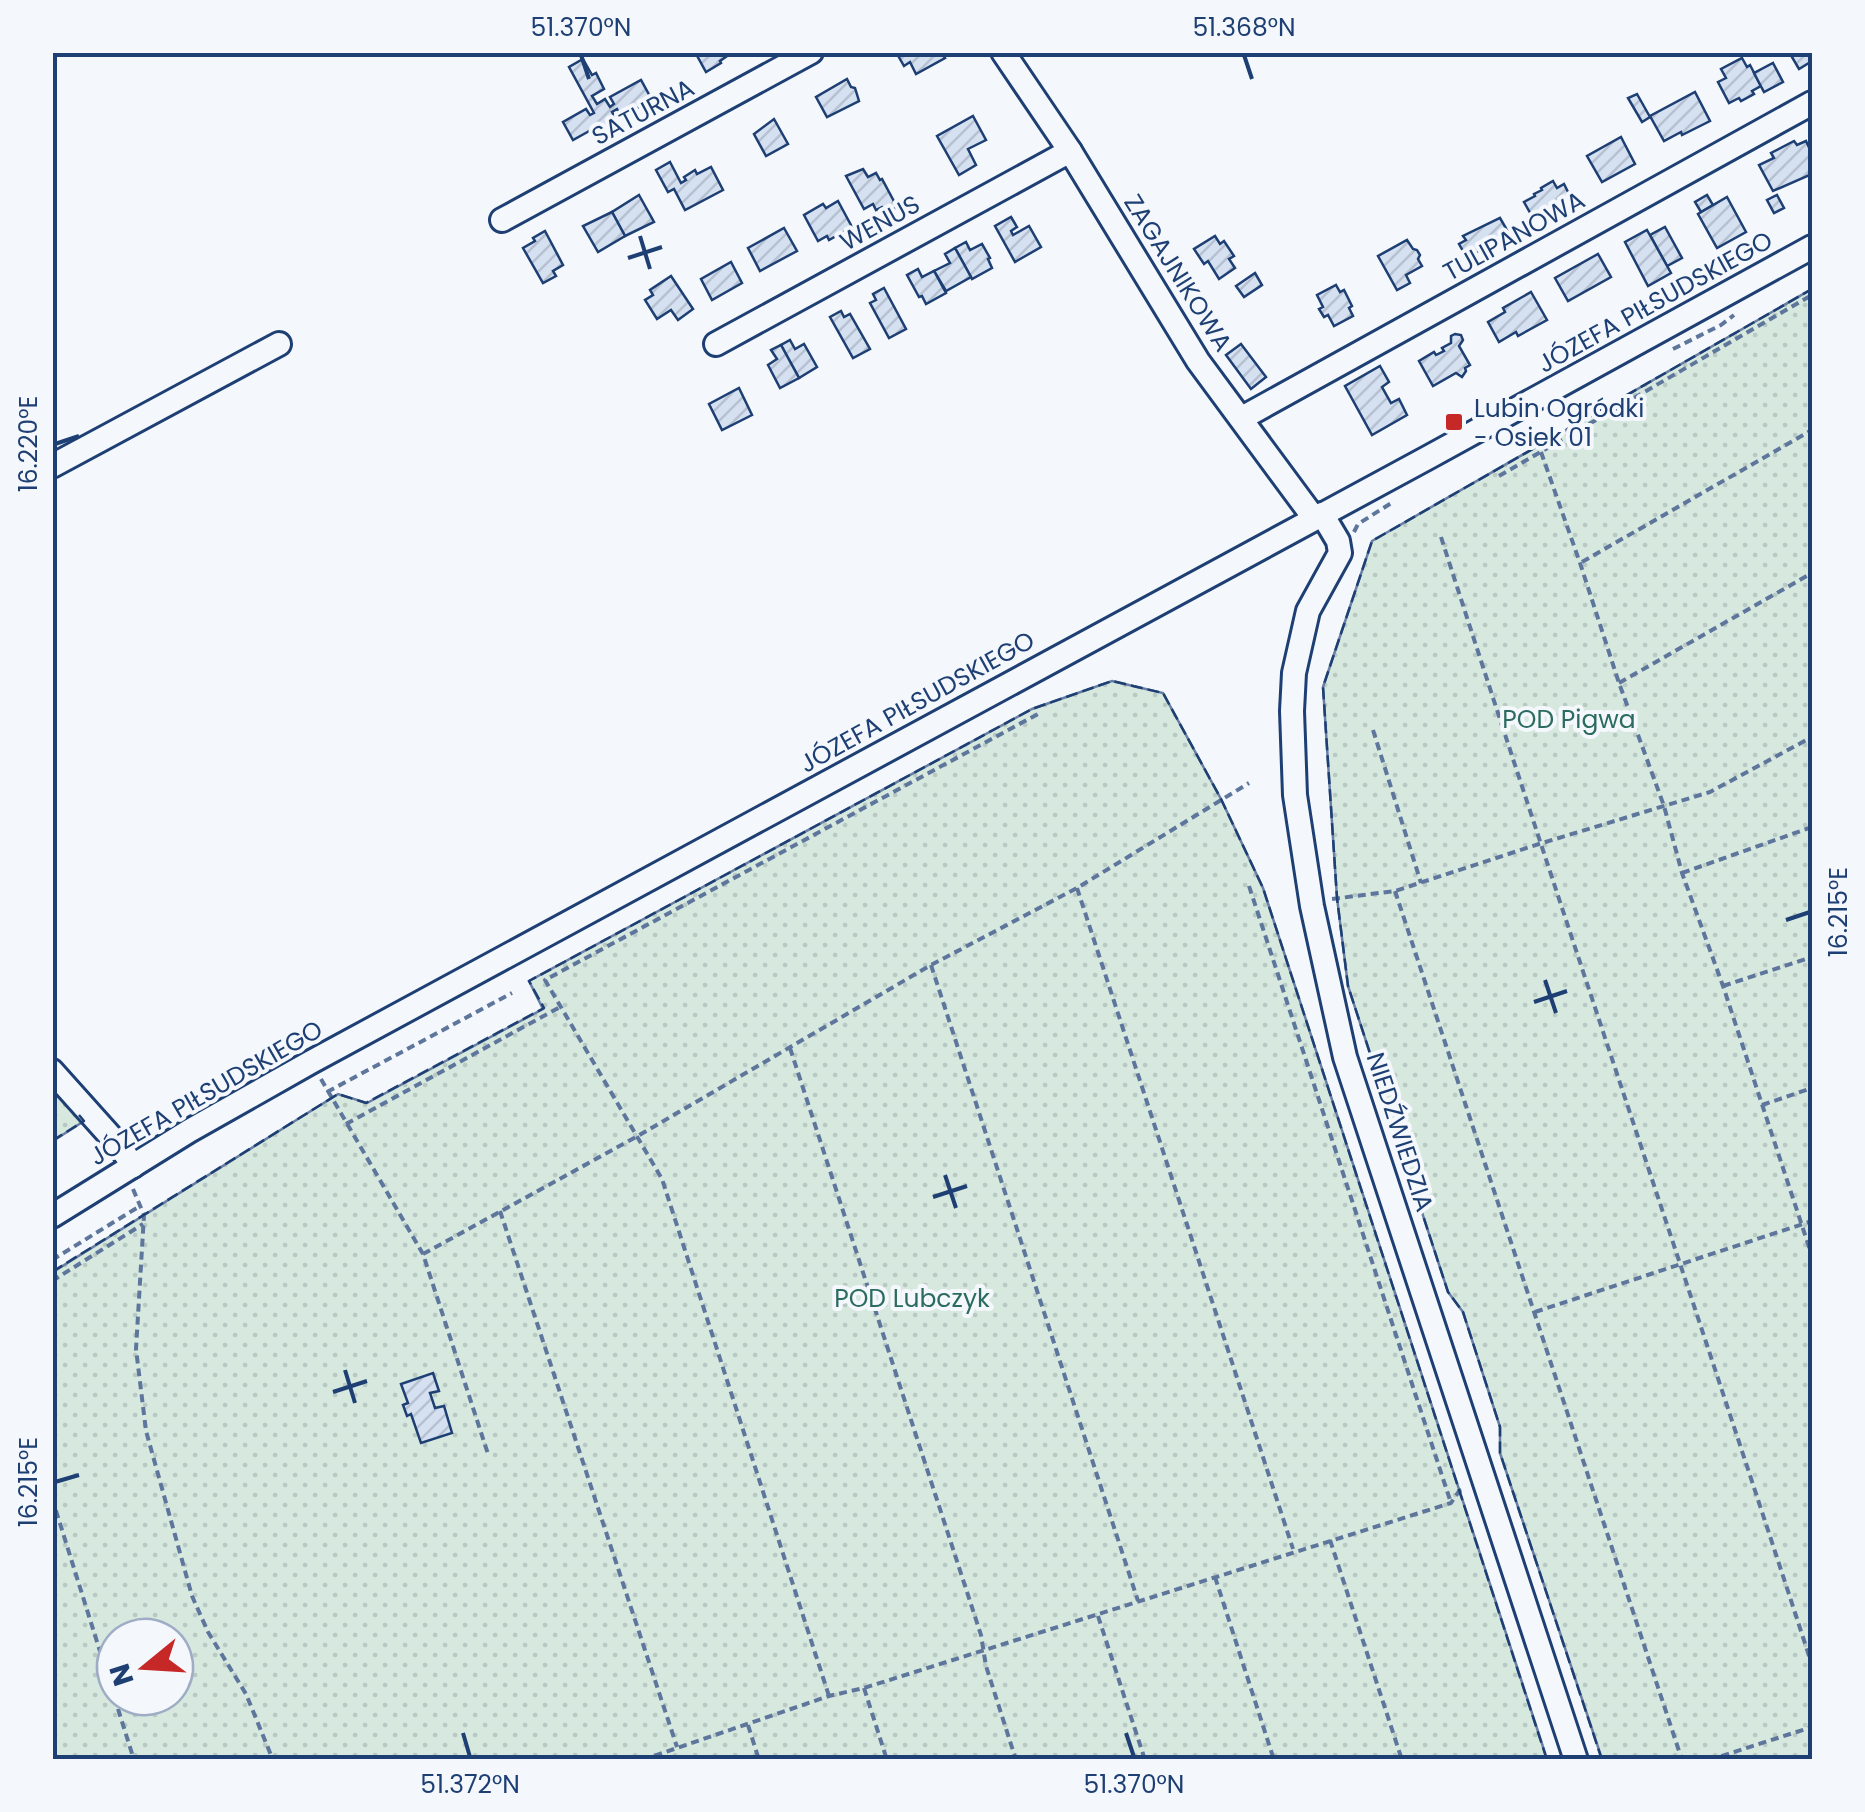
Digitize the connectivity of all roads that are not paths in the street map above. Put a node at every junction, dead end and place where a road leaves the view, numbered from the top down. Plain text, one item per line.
1 (810, 52) edge
2 (1003, 52) edge
3 (1812, 103) edge
4 (1070, 151) junction
5 (502, 220) dead end
6 (1812, 246) edge
7 (279, 344) dead end
8 (716, 344) dead end
9 (1242, 418) junction
10 (52, 466) edge
11 (1318, 516) junction
12 (52, 1071) edge
13 (128, 1169) junction
14 (52, 1216) edge
15 (1576, 1760) edge

1 - 5 street, SATURNA
2 - 4 street, ZAGAJNIKOWA
3 - 9 street, TULIPANOWA
4 - 8 street, WENUS
4 - 9 street, ZAGAJNIKOWA
6 - 11 street, JÓZEFA PIŁSUDSKIEGO
7 - 10 street
9 - 11 street, ZAGAJNIKOWA
11 - 13 street, JÓZEFA PIŁSUDSKIEGO
11 - 15 street, NIEDŹWIEDZIA
12 - 13 street
13 - 14 street, JÓZEFA PIŁSUDSKIEGO

